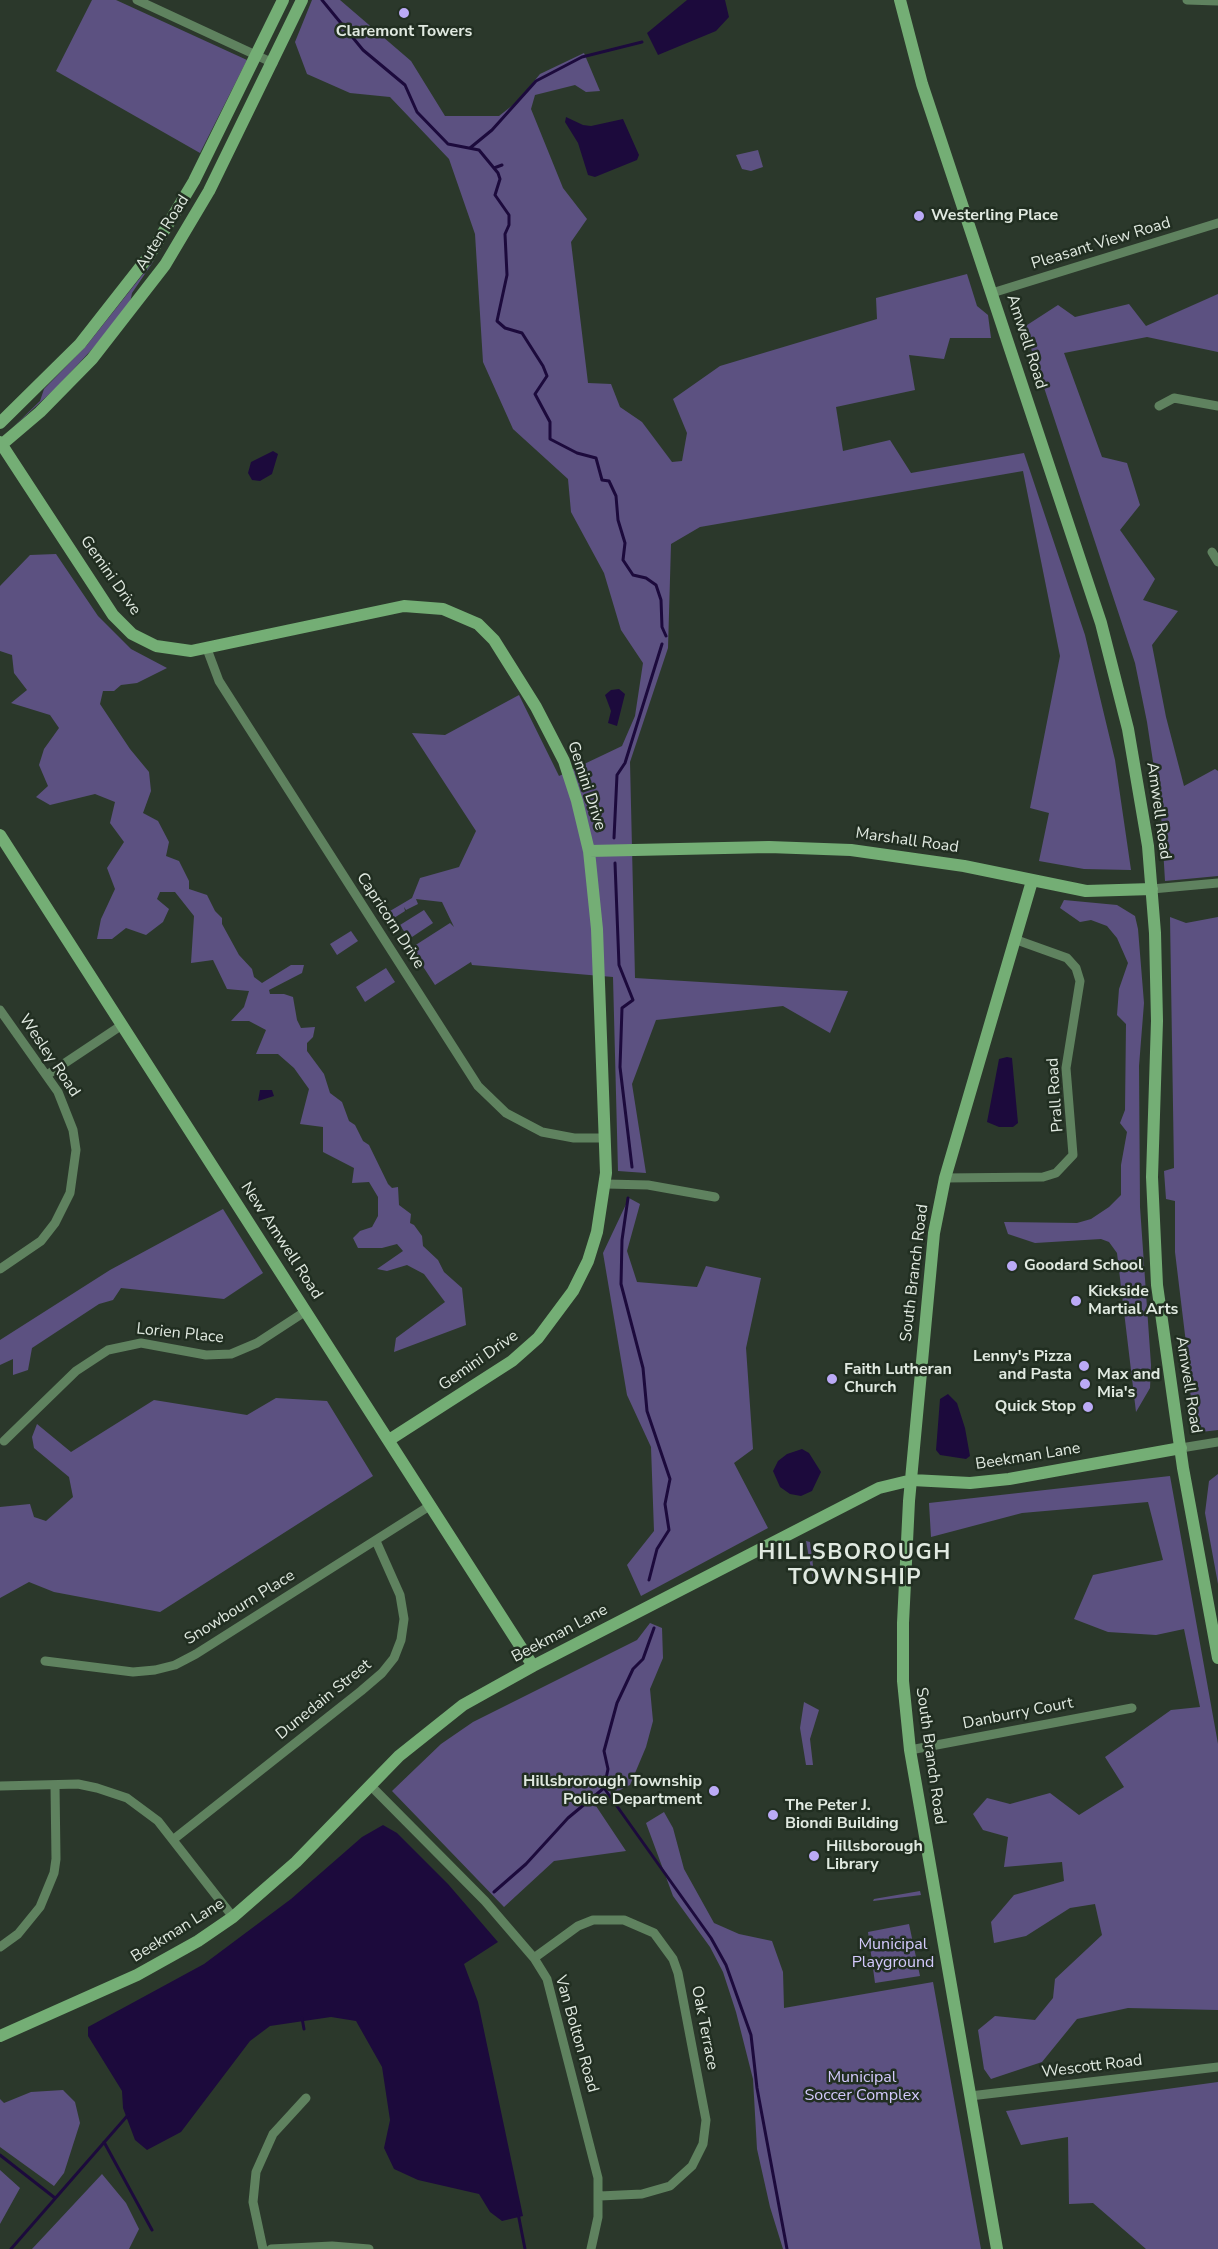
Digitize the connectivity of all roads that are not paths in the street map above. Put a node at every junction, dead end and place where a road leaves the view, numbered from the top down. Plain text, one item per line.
1 (137, 0) edge
2 (283, 0) edge
3 (303, 0) edge
4 (900, 0) edge
5 (1187, 0) edge
6 (1214, 1) edge
7 (256, 56) junction
8 (273, 63) junction
9 (1218, 223) edge
10 (992, 293) junction
11 (1159, 406) dead end
12 (1218, 406) edge
13 (0, 423) edge
14 (1, 444) edge
15 (1212, 552) dead end
16 (1218, 562) edge
17 (207, 649) junction
18 (0, 836) edge
19 (589, 851) junction
20 (1032, 881) junction
21 (1218, 883) edge
22 (1152, 890) junction
23 (1014, 939) junction
24 (0, 1010) edge
25 (122, 1025) junction
26 (47, 1075) junction
27 (605, 1138) junction
28 (945, 1178) junction
29 (606, 1184) junction
30 (715, 1197) dead end
31 (0, 1269) edge
32 (306, 1311) junction
33 (389, 1440) junction
34 (4, 1441) dead end
35 (1218, 1442) edge
36 (1181, 1448) junction
37 (912, 1480) junction
38 (431, 1505) junction
39 (376, 1541) junction
40 (1218, 1658) edge
41 (45, 1661) dead end
42 (533, 1666) junction
43 (1132, 1708) dead end
44 (910, 1750) junction
45 (55, 1785) junction
46 (370, 1785) junction
47 (0, 1786) edge
48 (174, 1839) junction
49 (233, 1917) junction
50 (0, 1947) edge
51 (534, 1958) junction
52 (0, 2036) edge
53 (1218, 2067) edge
54 (970, 2096) junction
55 (306, 2098) dead end
56 (600, 2196) junction
57 (263, 2249) edge
58 (271, 2249) edge
59 (369, 2249) edge
60 (591, 2249) edge
61 (997, 2249) edge

1 - 7 street
2 - 7 street, Auten Road
3 - 8 street, Auten Road
4 - 10 street, Amwell Road
5 - 6 street
7 - 8 street
7 - 13 street, Auten Road
8 - 14 street, Auten Road
9 - 10 street, Pleasant View Road
10 - 22 street, Amwell Road
11 - 12 street
14 - 17 street, Gemini Drive
15 - 16 street
17 - 19 street, Gemini Drive
17 - 27 street, Capricorn Drive
18 - 25 street, New Amwell Road
19 - 20 street, Marshall Road
19 - 27 street, Gemini Drive
20 - 22 street, Marshall Road
20 - 23 street, South Branch Road
21 - 22 street, Marshall Road
22 - 36 street, Amwell Road
23 - 28 street, South Branch Road
23 - 28 street, Prall Road
24 - 26 street, Wesley Road
25 - 26 street
25 - 32 street, New Amwell Road
26 - 31 street, Wesley Road
27 - 29 street, Gemini Drive
28 - 37 street, South Branch Road
29 - 30 street
29 - 33 street, Gemini Drive
32 - 33 street, New Amwell Road
32 - 34 street, Lorien Place
33 - 38 street, New Amwell Road
35 - 36 street, Beekman Lane
36 - 37 street, Beekman Lane
36 - 40 street, Amwell Road
37 - 42 street, Beekman Lane
37 - 44 street, South Branch Road
38 - 39 street, Snowbourn Place
38 - 42 street, New Amwell Road
39 - 41 street, Snowbourn Place
39 - 48 street, Dunedain Street
42 - 46 street, Beekman Lane
43 - 44 street, Danburry Court
44 - 54 street, South Branch Road
45 - 47 street
45 - 48 street
45 - 50 street
46 - 49 street, Beekman Lane
46 - 51 street, Van Bolton Road
48 - 49 street
49 - 52 street, Beekman Lane
51 - 56 street, Van Bolton Road
51 - 56 street, Oak Terrace
53 - 54 street, Wescott Road
54 - 61 street, South Branch Road
55 - 57 street
56 - 60 street, Van Bolton Road
58 - 59 street

